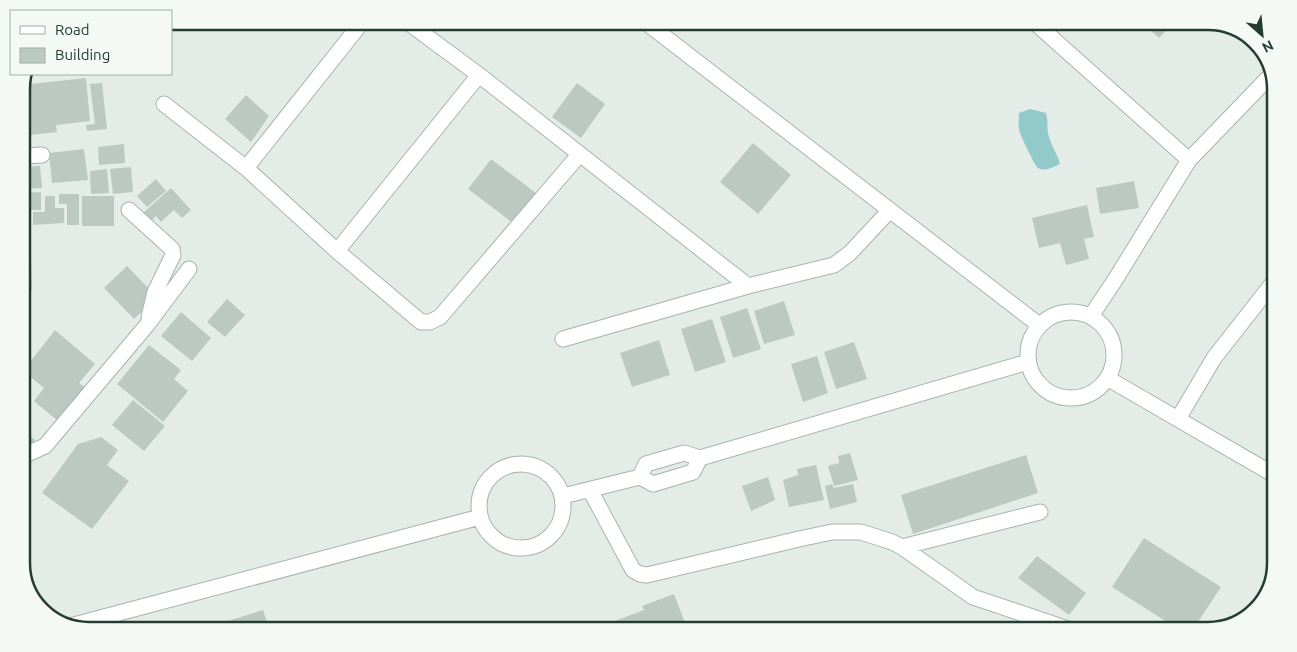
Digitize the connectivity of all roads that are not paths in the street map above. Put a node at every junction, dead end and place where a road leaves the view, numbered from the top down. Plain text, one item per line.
1 (356, 30) edge
2 (418, 30) edge
3 (656, 30) edge
4 (1043, 30) edge
5 (479, 75) junction
6 (1266, 80) edge
7 (164, 104) dead end
8 (42, 155) dead end
9 (579, 155) junction
10 (30, 156) edge
11 (1189, 160) junction
12 (246, 168) junction
13 (129, 210) dead end
14 (890, 210) junction
15 (337, 251) junction
16 (189, 269) dead end
17 (748, 286) junction
18 (1267, 290) edge
19 (1091, 316) junction
20 (147, 325) junction
21 (1039, 326) junction
22 (563, 339) dead end
23 (1028, 362) junction
24 (1107, 378) junction
25 (1178, 419) junction
26 (30, 452) edge
27 (700, 458) junction
28 (1267, 471) edge
29 (640, 477) junction
30 (590, 490) junction
31 (563, 496) junction
32 (1040, 512) dead end
33 (480, 517) junction
34 (902, 547) junction
35 (86, 622) edge
36 (1047, 622) edge

1 - 12 street
2 - 5 street
3 - 14 street
4 - 11 street
5 - 9 street
5 - 15 street
6 - 11 street
7 - 12 street
8 - 10 street
9 - 15 street
9 - 17 street
11 - 19 street
12 - 15 street
13 - 20 street
14 - 17 street
14 - 21 street
16 - 20 street
17 - 22 street
18 - 25 street
19 - 21 street
19 - 24 street
20 - 26 street
21 - 23 street
23 - 24 street
23 - 27 street
24 - 25 street
25 - 28 street
27 - 29 street
27 - 29 street
29 - 30 street
30 - 31 street
30 - 34 street
31 - 33 street
31 - 33 street
32 - 34 street
33 - 35 street
34 - 36 street

